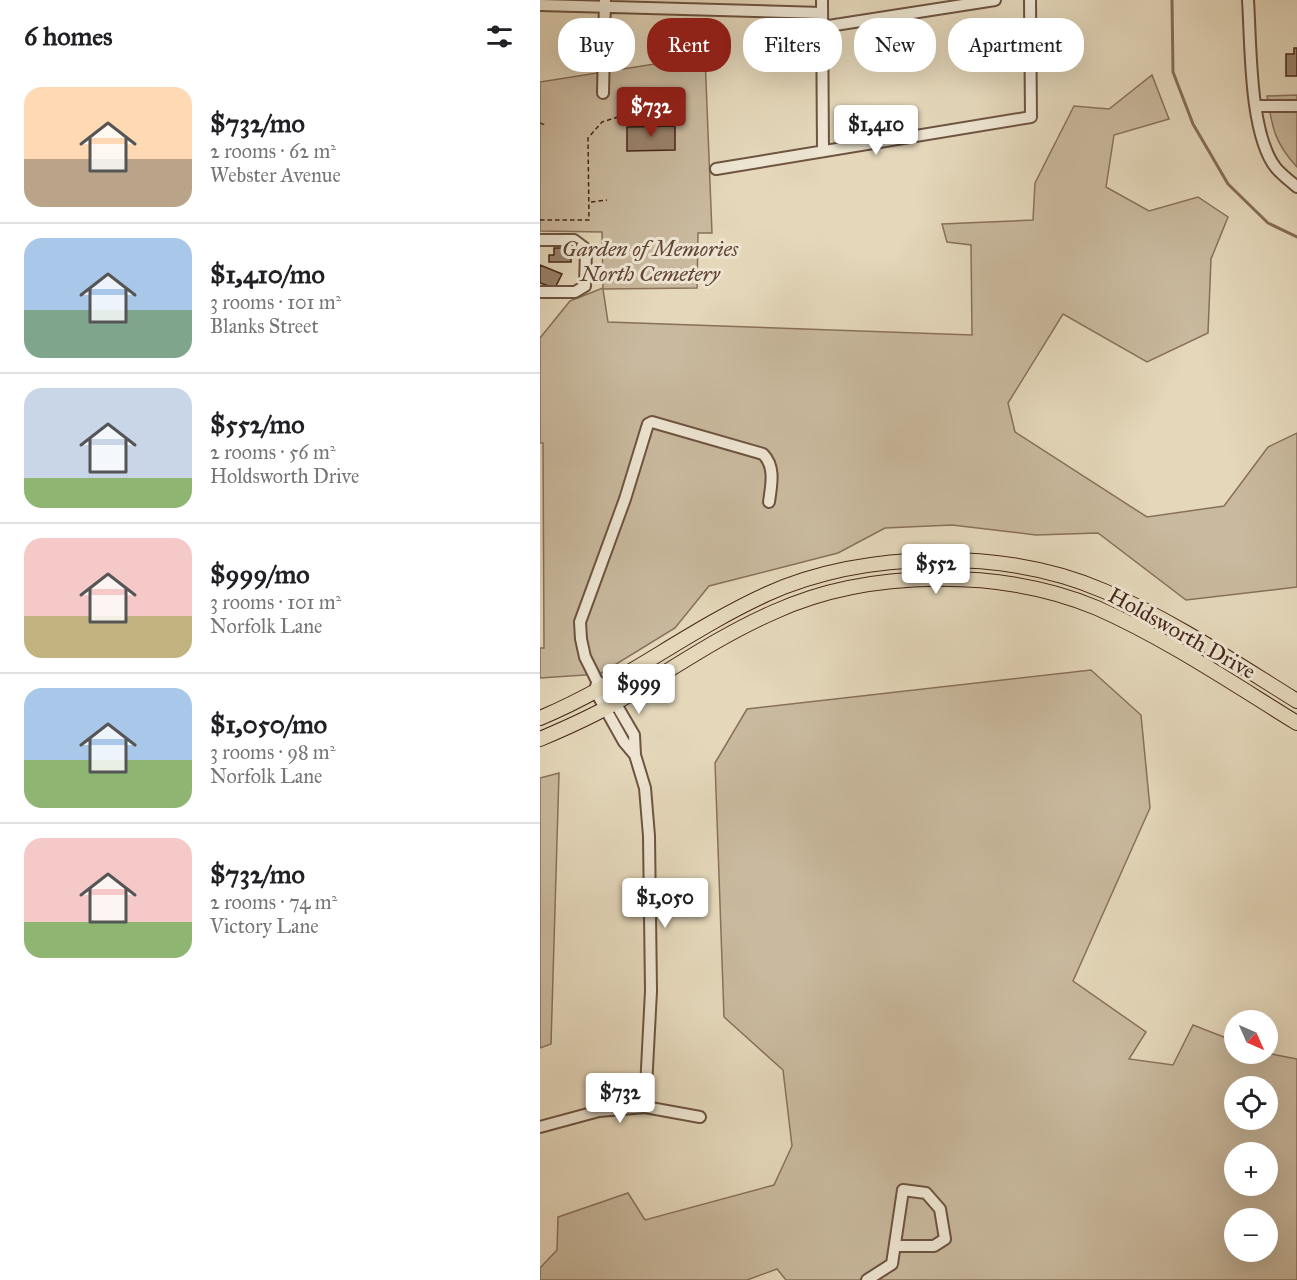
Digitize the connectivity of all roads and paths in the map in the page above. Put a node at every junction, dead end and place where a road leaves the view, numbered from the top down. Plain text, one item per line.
1 (822, 0) edge
2 (995, 0) edge
3 (1030, 0) edge
4 (1248, 0) edge
5 (605, 3) edge
6 (540, 5) edge
7 (822, 13) junction
8 (822, 18) edge
9 (842, 24) edge
10 (822, 72) edge
11 (603, 93) dead end
12 (655, 100) dead end
13 (1256, 106) junction
14 (1297, 106) edge
15 (540, 123) edge
16 (545, 125) dead end
17 (823, 150) junction
18 (716, 169) dead end
19 (1297, 187) edge
20 (607, 200) dead end
21 (590, 202) junction
22 (540, 220) edge
23 (540, 240) edge
24 (540, 292) edge
25 (769, 502) dead end
26 (599, 686) junction
27 (1297, 701) edge
28 (610, 705) junction
29 (540, 718) edge
30 (1297, 723) edge
31 (540, 739) edge
32 (645, 1107) junction
33 (700, 1117) dead end
34 (540, 1127) edge
35 (895, 1246) junction
36 (867, 1280) edge

1 - 7 street
2 - 9 street
3 - 17 street
4 - 13 street
5 - 6 street
5 - 7 street
5 - 11 street
7 - 8 street
10 - 17 street
12 - 21 path
13 - 14 street
13 - 19 street
15 - 16 path
17 - 18 street
20 - 21 path
21 - 22 path
23 - 24 street
25 - 26 street
26 - 27 main road, Holdsworth Drive
26 - 28 street
26 - 29 main road, Holdsworth Drive
28 - 30 main road, Holdsworth Drive
28 - 31 main road, Holdsworth Drive
28 - 32 street
32 - 33 street
32 - 34 street
35 - 35 street
35 - 36 street

